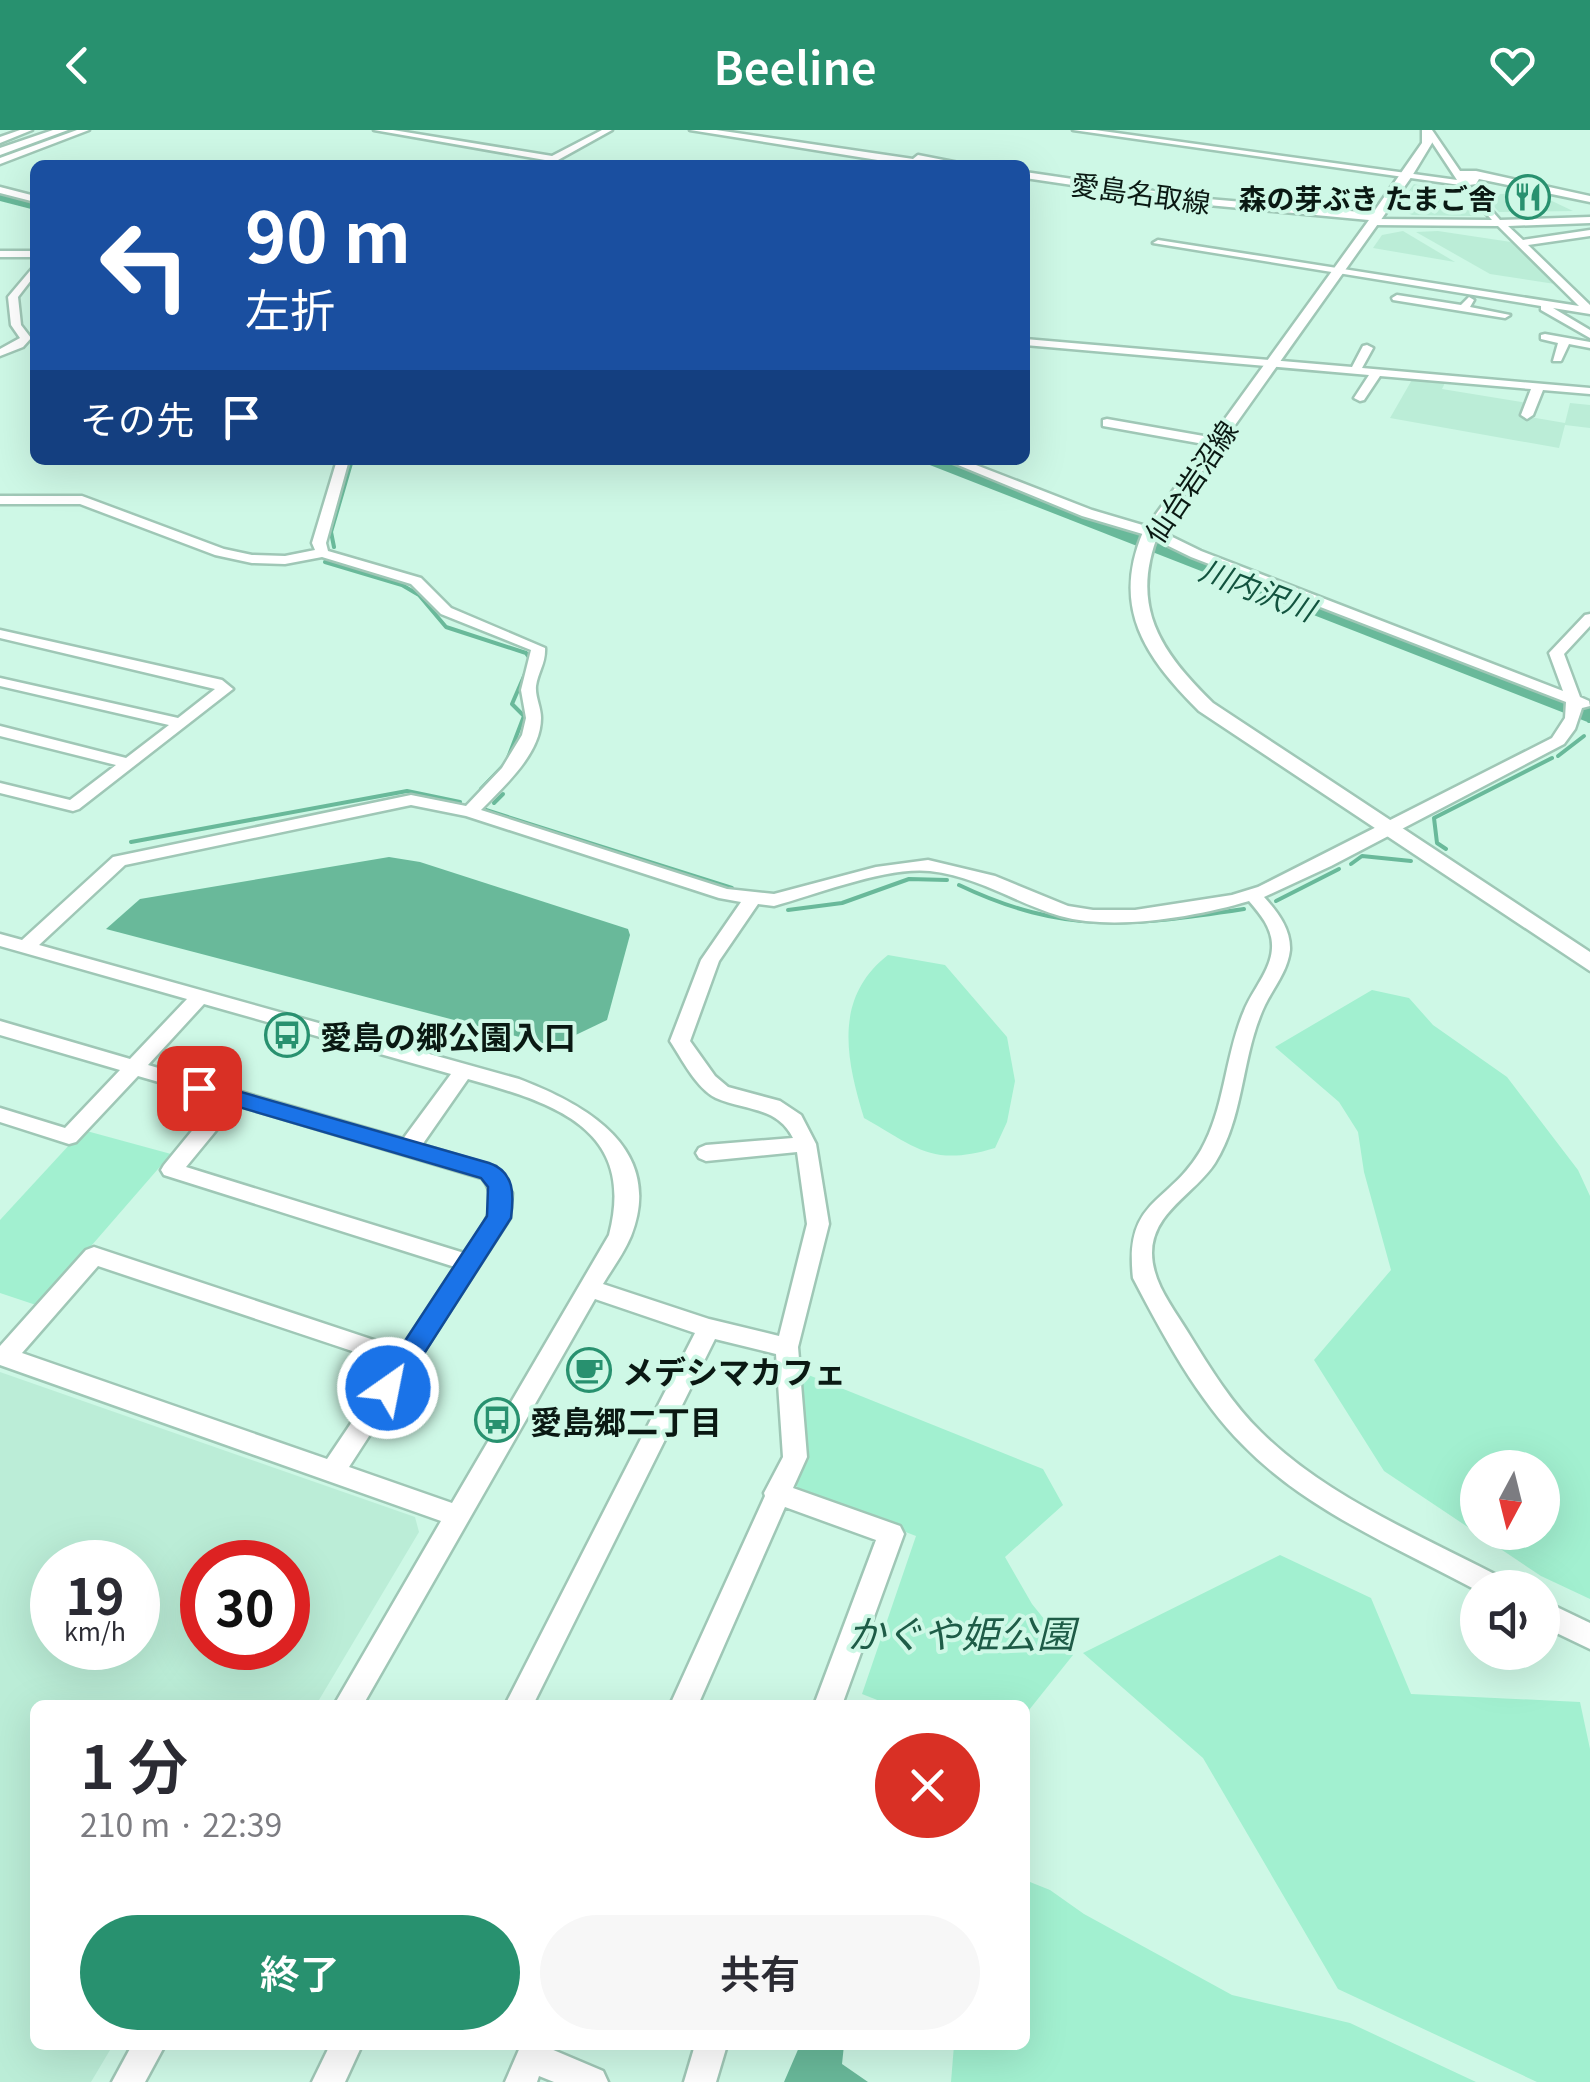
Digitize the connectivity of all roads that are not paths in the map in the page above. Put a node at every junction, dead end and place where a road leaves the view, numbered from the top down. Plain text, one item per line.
1 (28, 130) edge
2 (50, 130) edge
3 (64, 130) edge
4 (85, 130) edge
5 (378, 130) edge
6 (608, 130) edge
7 (695, 130) edge
8 (740, 130) edge
9 (1077, 130) edge
10 (1430, 134) edge
11 (0, 140) edge
12 (1458, 152) dead end
13 (1, 155) edge
14 (554, 159) joint
15 (896, 160) edge
16 (931, 160) edge
17 (1473, 162) dead end
18 (30, 163) edge
19 (1476, 174) junction
20 (1406, 176) junction
21 (1030, 178) edge
22 (1459, 178) junction
23 (0, 190) edge
24 (30, 198) edge
25 (1590, 199) edge
26 (0, 201) edge
27 (30, 209) edge
28 (1590, 217) edge
29 (1374, 219) junction
30 (1498, 222) junction
31 (1444, 230) dead end
32 (1590, 233) edge
33 (1482, 236) dead end
34 (1500, 238) dead end
35 (1520, 242) junction
36 (1158, 243) dead end
37 (0, 254) edge
38 (30, 254) edge
39 (1337, 272) junction
40 (30, 275) edge
41 (1516, 291) dead end
42 (1472, 294) junction
43 (1398, 298) dead end
44 (1538, 304) junction
45 (1464, 309) junction
46 (1590, 311) edge
47 (1505, 315) dead end
48 (1590, 335) edge
49 (1545, 337) dead end
50 (1564, 340) junction
51 (1030, 342) edge
52 (1590, 344) edge
53 (1367, 348) dead end
54 (0, 353) edge
55 (1556, 359) dead end
56 (1272, 364) junction
57 (1355, 370) junction
58 (1376, 372) junction
59 (1539, 385) junction
60 (1590, 390) edge
61 (1360, 398) dead end
62 (1528, 415) dead end
63 (1106, 423) dead end
64 (1215, 442) junction
65 (342, 465) edge
66 (965, 465) edge
67 (0, 500) edge
68 (1148, 540) junction
69 (322, 553) junction
70 (1590, 618) edge
71 (0, 634) edge
72 (0, 682) edge
73 (1580, 708) edge
74 (180, 723) junction
75 (0, 731) edge
76 (127, 763) junction
77 (0, 788) edge
78 (470, 812) junction
79 (1386, 828) junction
80 (1254, 894) junction
81 (752, 899) junction
82 (0, 940) edge
83 (26, 947) junction
84 (1590, 963) edge
85 (201, 996) junction
86 (0, 1028) edge
87 (134, 1067) junction
88 (463, 1071) junction
89 (231, 1098) junction
90 (0, 1116) edge
91 (806, 1144) junction
92 (409, 1147) junction
93 (706, 1153) dead end
94 (470, 1264) junction
95 (591, 1289) junction
96 (709, 1328) junction
97 (787, 1347) junction
98 (2, 1356) edge
99 (406, 1360) junction
100 (332, 1473) junction
101 (776, 1493) junction
102 (458, 1516) junction
103 (1464, 1570) edge
104 (1560, 1621) edge
105 (1590, 1637) edge
106 (351, 1700) edge
107 (522, 1700) edge
108 (686, 1700) edge
109 (830, 1700) edge
110 (147, 2050) edge
111 (344, 2050) edge
112 (710, 2050) edge
113 (530, 2061) edge
114 (128, 2082) edge
115 (328, 2082) edge
116 (592, 2082) edge
117 (700, 2082) edge

1 - 11 street
2 - 13 main road
3 - 13 main road
4 - 13 street
5 - 14 street
6 - 14 street
7 - 15 main road
8 - 16 main road
9 - 20 street
10 - 12 street
10 - 20 main road, 仙台岩沼線
10 - 22 street
13 - 18 street
17 - 19 street
19 - 22 street
19 - 25 street
20 - 22 street
20 - 29 main road, 仙台岩沼線
21 - 29 main road, 愛島名取線
22 - 30 street
23 - 24 street
26 - 27 street
28 - 30 street
29 - 30 street
29 - 39 main road, 仙台岩沼線
30 - 35 street
31 - 33 street
32 - 35 street
34 - 35 street
35 - 46 street
36 - 39 street
37 - 38 street
39 - 42 street
39 - 56 main road, 仙台岩沼線
40 - 54 street
41 - 44 street
42 - 44 street
42 - 45 street
43 - 45 street
44 - 46 street
44 - 48 street
45 - 47 street
49 - 50 street
50 - 52 street
50 - 55 street
51 - 56 street
53 - 57 street
56 - 57 street
56 - 64 main road, 仙台岩沼線
57 - 58 street
58 - 59 street
58 - 61 street
59 - 60 street
59 - 62 street
63 - 64 street
64 - 68 main road, 仙台岩沼線
65 - 69 street
66 - 68 street
67 - 69 street
68 - 73 street
68 - 79 main road, 仙台岩沼線
69 - 78 street
70 - 73 street
71 - 74 street
72 - 74 street
73 - 79 street
74 - 76 street
75 - 76 street
76 - 77 street
78 - 81 street
78 - 83 street
79 - 80 street
79 - 84 main road, 仙台岩沼線
80 - 81 street
80 - 103 street
81 - 91 street
82 - 83 street
83 - 85 street
85 - 87 street
85 - 88 street
86 - 87 street
87 - 89 street
87 - 90 street
88 - 92 street
88 - 95 street
89 - 92 street
89 - 94 street
91 - 93 street
91 - 97 street
92 - 94 street
94 - 99 street
95 - 96 street
95 - 102 street
96 - 97 street
96 - 107 street
97 - 101 street
98 - 99 street
98 - 100 street
99 - 100 street
100 - 102 street
101 - 108 street
101 - 109 street
102 - 106 street
104 - 105 street
110 - 114 street
111 - 115 street
112 - 117 street
113 - 116 street

